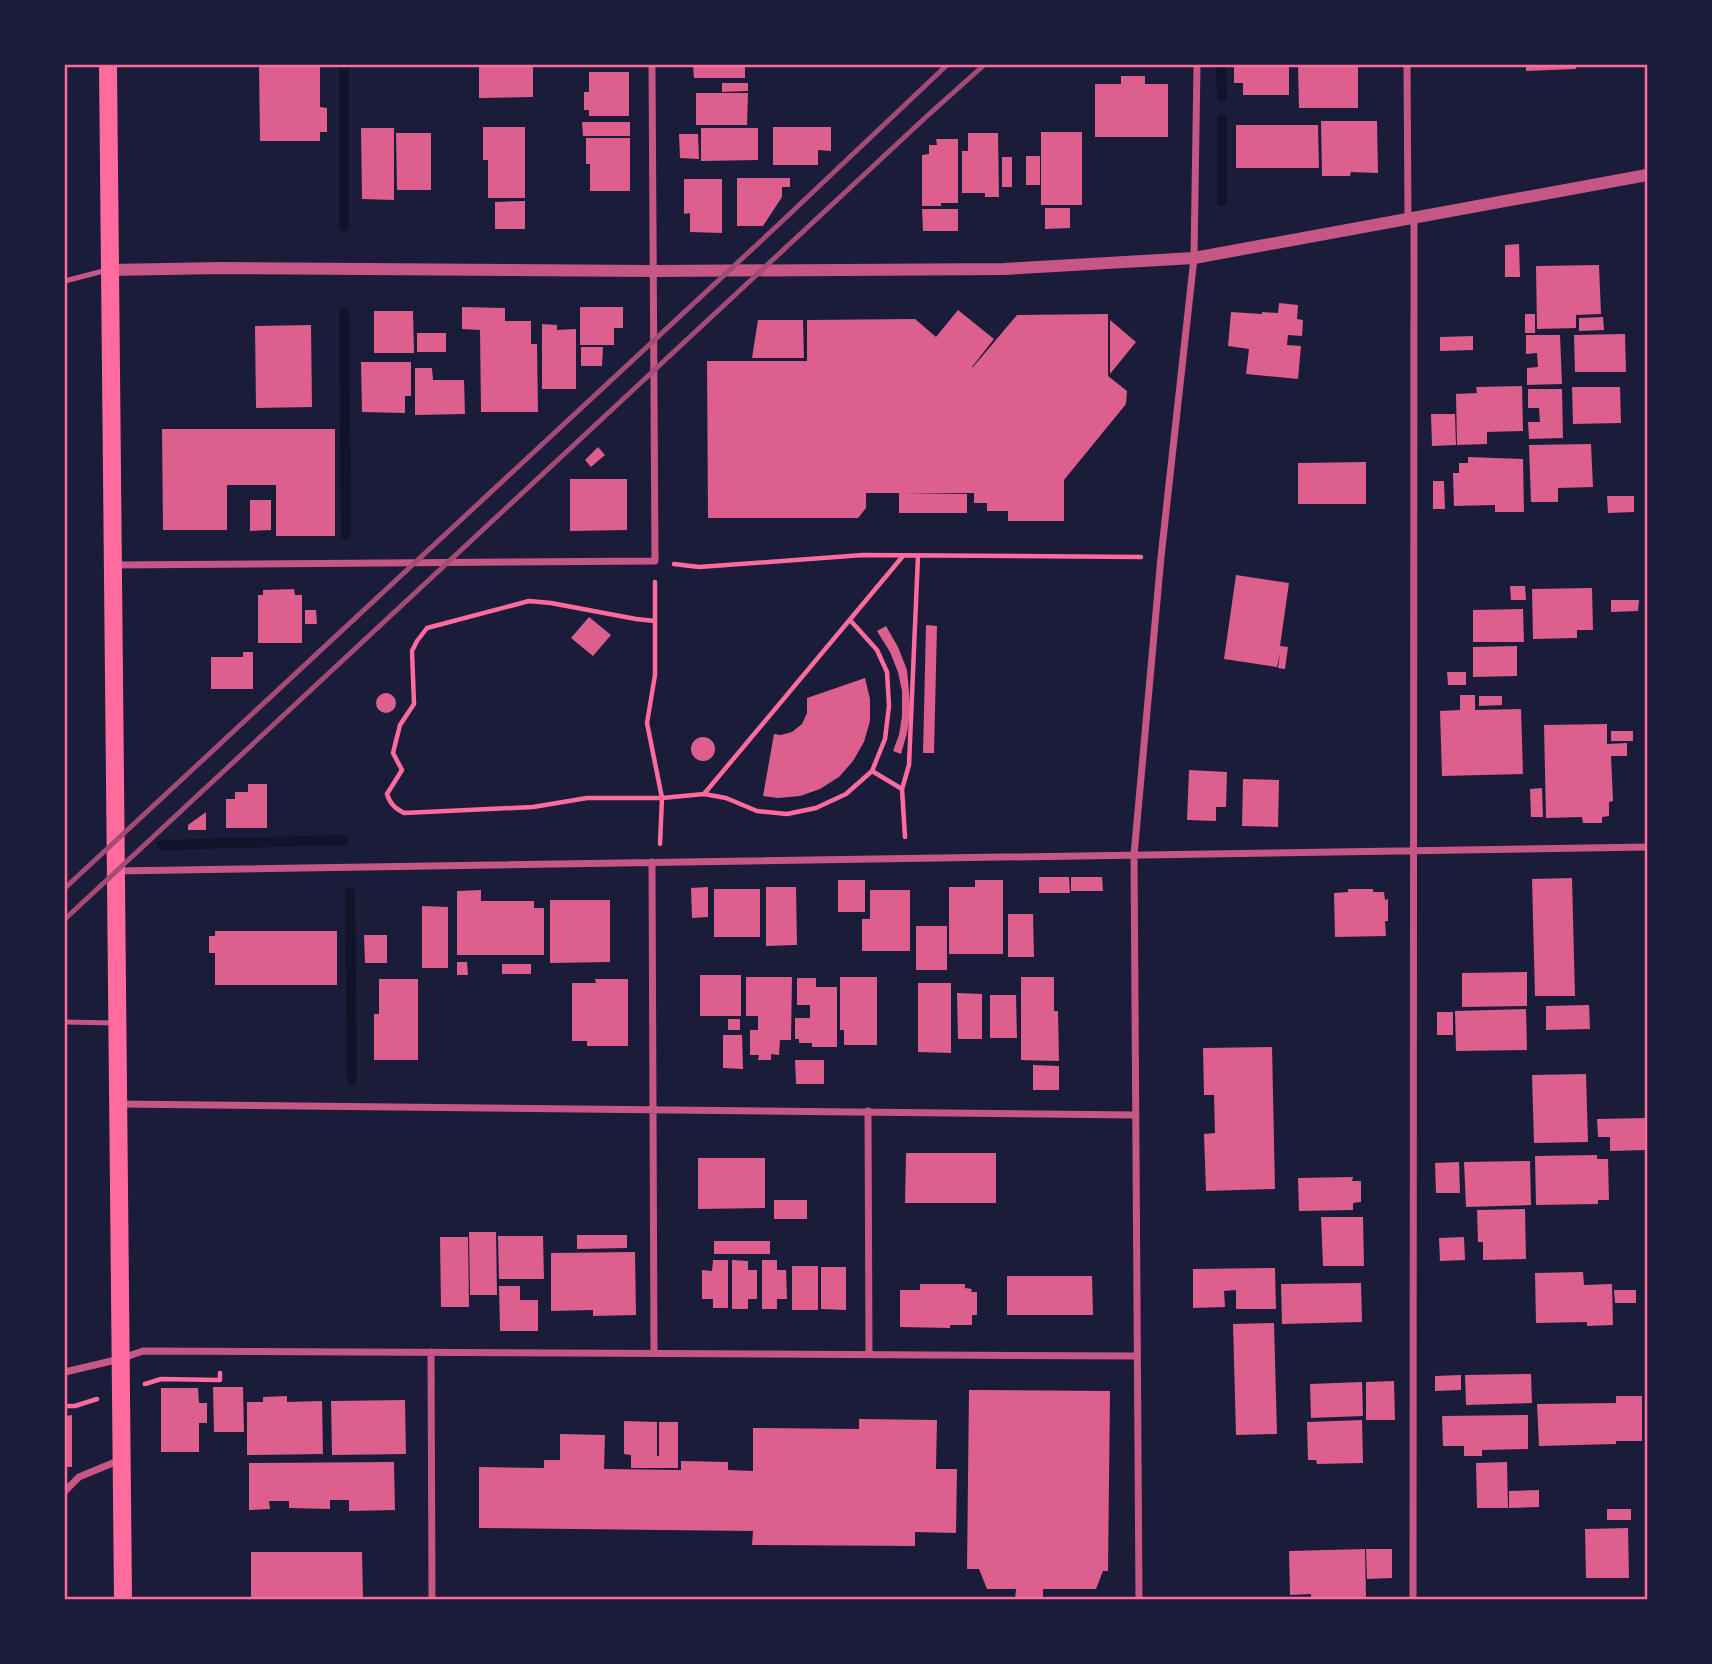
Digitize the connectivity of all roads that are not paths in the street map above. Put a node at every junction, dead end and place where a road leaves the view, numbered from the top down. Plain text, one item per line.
1 (108, 65) edge
2 (652, 65) edge
3 (1198, 65) edge
4 (1407, 65) edge
5 (1647, 175) edge
6 (1411, 218) junction
7 (1194, 258) junction
8 (110, 270) junction
9 (653, 271) junction
10 (65, 281) edge
11 (113, 565) junction
12 (1647, 847) edge
13 (1414, 850) junction
14 (1134, 855) junction
15 (655, 862) junction
16 (115, 871) junction
17 (65, 1022) edge
18 (117, 1023) junction
19 (118, 1104) junction
20 (654, 1109) junction
21 (868, 1111) junction
22 (1136, 1115) junction
23 (431, 1352) junction
24 (654, 1353) junction
25 (869, 1354) junction
26 (1137, 1356) junction
27 (120, 1359) junction
28 (65, 1373) edge
29 (121, 1459) junction
30 (65, 1491) edge
31 (123, 1599) edge
32 (432, 1599) edge
33 (1139, 1599) edge
34 (1413, 1599) edge

1 - 8 main road
2 - 9 street
3 - 7 street
4 - 6 street
5 - 6 street
6 - 7 street
6 - 13 street
7 - 9 street
7 - 14 street
8 - 9 street
8 - 10 lane
8 - 11 main road
9 - 11 street
11 - 16 main road
12 - 13 street
13 - 14 street
13 - 34 street
14 - 15 street
14 - 22 street
15 - 16 street
15 - 20 street
16 - 18 main road
17 - 18 lane
18 - 19 main road
19 - 20 street
19 - 27 main road
20 - 21 street
20 - 24 street
21 - 22 street
21 - 25 street
22 - 26 street
23 - 24 street
23 - 27 street
23 - 32 street
24 - 25 street
25 - 26 street
26 - 33 street
27 - 28 street
27 - 29 main road
29 - 30 street
29 - 31 main road

